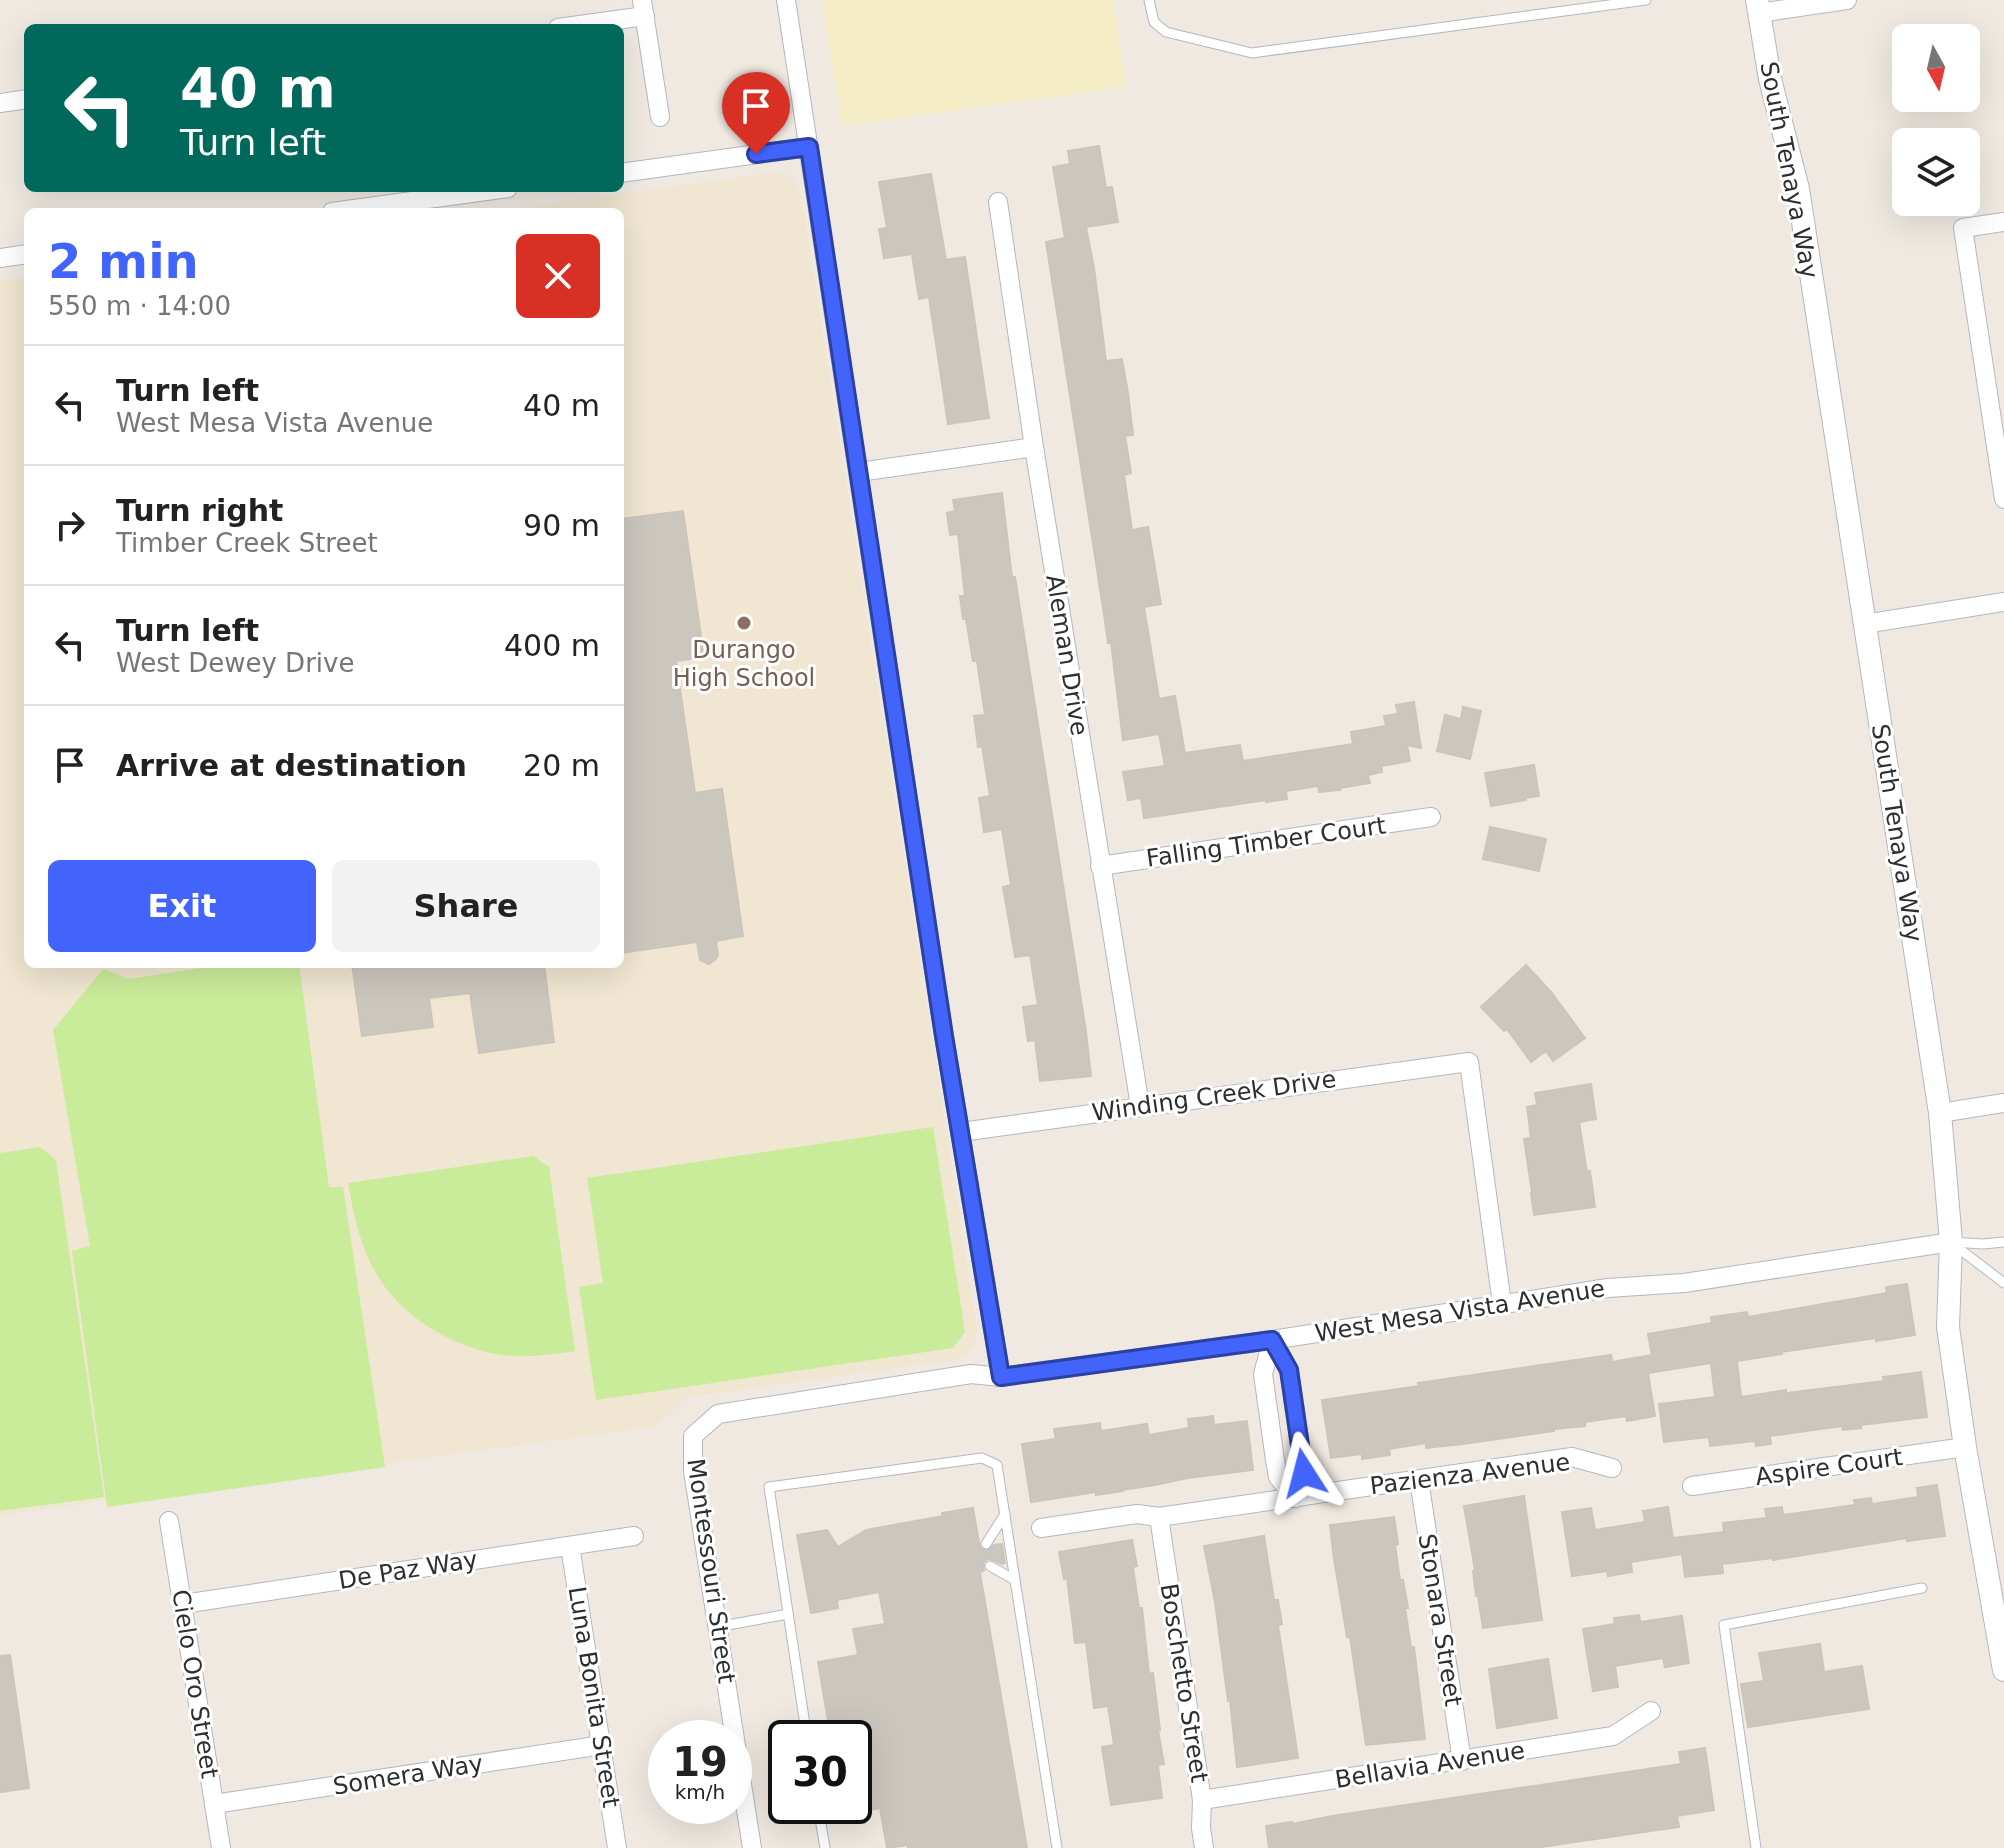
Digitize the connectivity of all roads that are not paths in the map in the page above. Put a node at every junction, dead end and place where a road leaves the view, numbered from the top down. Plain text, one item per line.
1 (786, 0) edge
2 (1149, 0) edge
3 (1646, 0) edge
4 (1847, 0) edge
5 (1587, 4) edge
6 (1758, 7) edge
7 (644, 8) edge
8 (575, 24) edge
9 (24, 100) edge
10 (0, 103) edge
11 (660, 117) dead end
12 (809, 147) junction
13 (624, 172) edge
14 (479, 192) edge
15 (998, 202) dead end
16 (361, 208) edge
17 (2004, 222) edge
18 (24, 255) edge
19 (0, 258) edge
20 (1034, 447) junction
21 (859, 472) junction
22 (2004, 499) edge
23 (2004, 602) edge
24 (1864, 624) junction
25 (1431, 817) dead end
26 (1100, 866) junction
27 (2004, 1103) edge
28 (1140, 1106) junction
29 (1940, 1113) junction
30 (961, 1132) junction
31 (1951, 1242) junction
32 (2004, 1242) edge
33 (2004, 1283) edge
34 (1502, 1304) junction
35 (1272, 1340) junction
36 (1001, 1377) junction
37 (693, 1436) joint
38 (1965, 1447) junction
39 (1612, 1468) dead end
40 (1419, 1480) junction
41 (1692, 1486) dead end
42 (1295, 1498) junction
43 (1005, 1514) junction
44 (1159, 1517) junction
45 (169, 1521) dead end
46 (1041, 1528) dead end
47 (634, 1536) dead end
48 (986, 1544) dead end
49 (570, 1546) junction
50 (990, 1566) dead end
51 (1015, 1580) junction
52 (1922, 1588) dead end
53 (183, 1604) junction
54 (788, 1614) junction
55 (717, 1627) junction
56 (2004, 1670) edge
57 (1651, 1711) dead end
58 (804, 1720) edge
59 (602, 1745) junction
60 (1462, 1761) junction
61 (1202, 1800) junction
62 (214, 1804) junction
63 (821, 1824) edge
64 (1055, 1846) edge
65 (221, 1848) edge
66 (617, 1848) edge
67 (752, 1848) edge
68 (825, 1848) edge
69 (1204, 1848) edge
70 (1756, 1848) edge

1 - 12 street
2 - 5 lane
3 - 5 lane
4 - 6 street
6 - 24 street, South Tenaya Way
7 - 8 street
7 - 11 street
9 - 10 street
12 - 13 street
12 - 21 street
14 - 16 street
15 - 20 street, Aleman Drive
17 - 22 street
18 - 19 street
20 - 21 street
20 - 26 street, Aleman Drive
21 - 30 street
23 - 24 street
24 - 29 street, South Tenaya Way
25 - 26 street, Falling Timber Court
26 - 28 street, Aleman Drive
27 - 29 street
28 - 30 street, Winding Creek Drive
28 - 34 street, Winding Creek Drive
29 - 31 street, South Tenaya Way
30 - 36 street
31 - 32 lane
31 - 33 lane
31 - 34 street, West Mesa Vista Avenue
31 - 38 street, South Tenaya Way
34 - 35 street, West Mesa Vista Avenue
35 - 36 street, West Mesa Vista Avenue
35 - 42 street
35 - 42 street
36 - 37 street, West Mesa Vista Avenue
37 - 55 street, Montessouri Street
38 - 41 street, Aspire Court
38 - 56 street, South Tenaya Way
39 - 40 street, Pazienza Avenue
40 - 42 street, Pazienza Avenue
40 - 60 street, Stonara Street
42 - 44 street, Pazienza Avenue
43 - 48 lane
43 - 51 lane
43 - 54 lane
44 - 46 street, Pazienza Avenue
44 - 61 street, Boschetto Street
45 - 53 street, Cielo Oro Street
47 - 49 street, De Paz Way
49 - 53 street, De Paz Way
49 - 59 street, Luna Bonita Street
50 - 51 lane
51 - 64 lane
52 - 70 lane
53 - 62 street, Cielo Oro Street
54 - 55 lane
54 - 58 lane
55 - 67 street, Montessouri Street
57 - 60 street, Bellavia Avenue
59 - 62 street, Somera Way
59 - 66 street, Luna Bonita Street
60 - 61 street, Bellavia Avenue
61 - 69 street, Boschetto Street
62 - 65 street, Cielo Oro Street
63 - 68 lane

